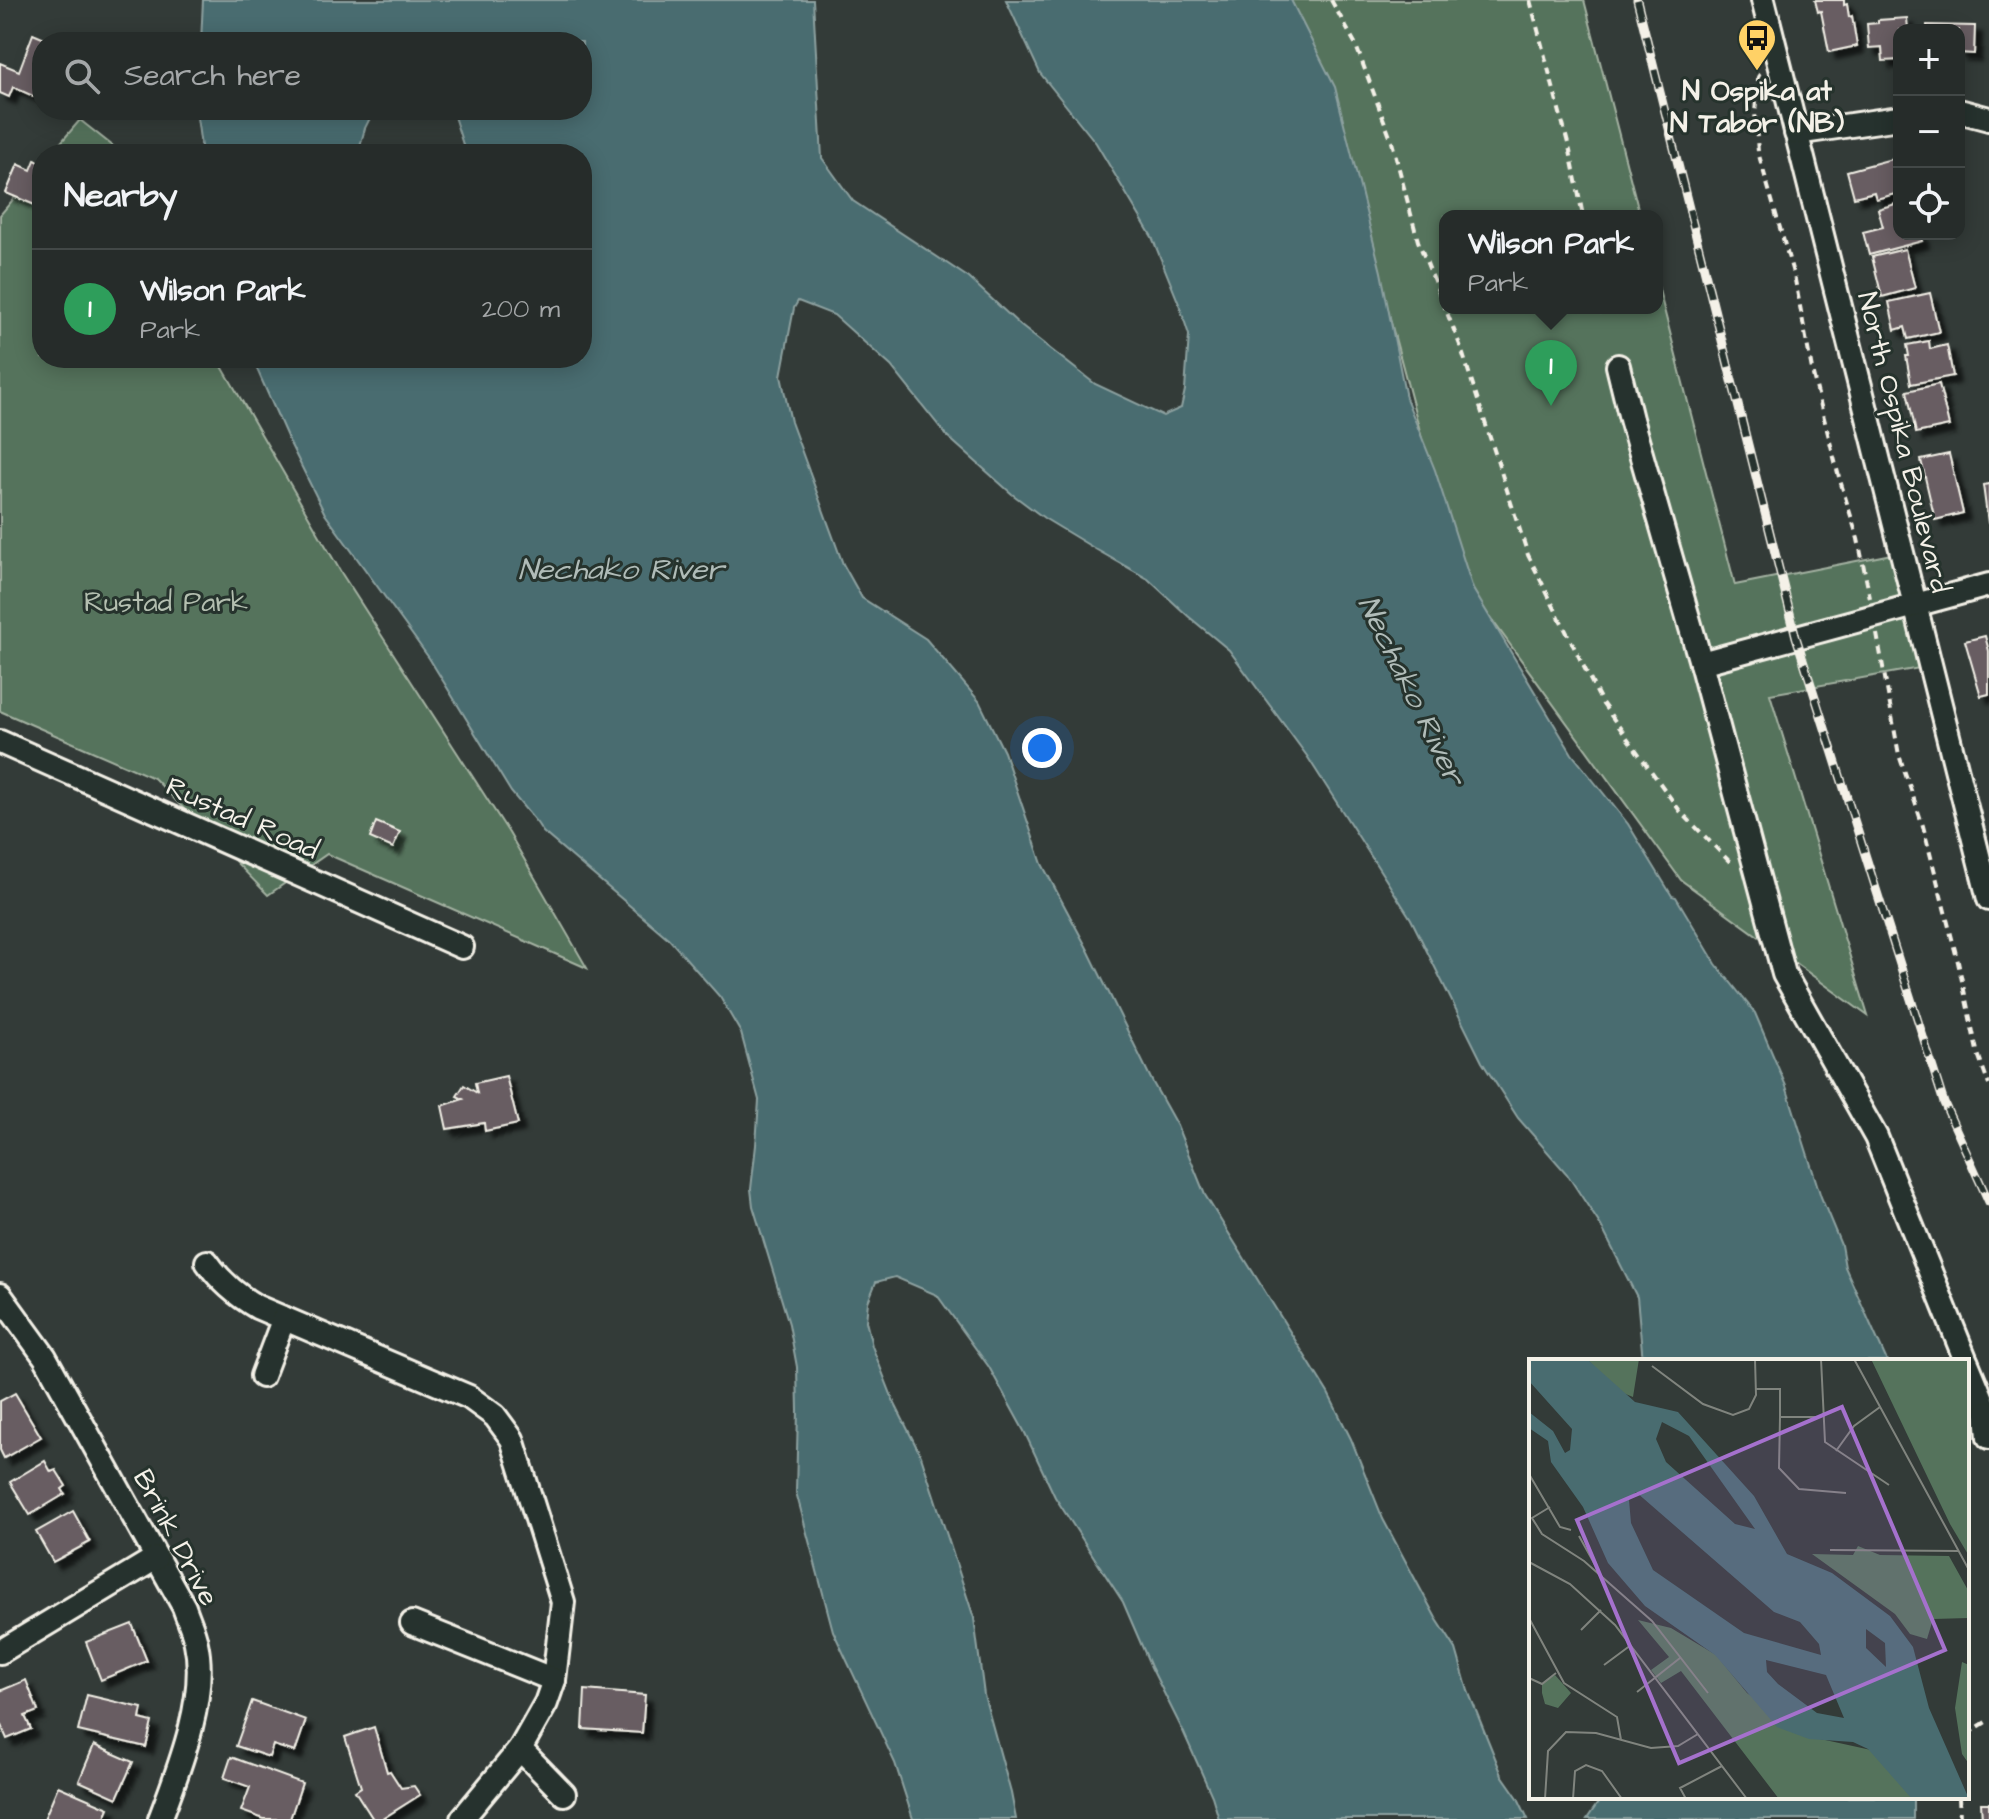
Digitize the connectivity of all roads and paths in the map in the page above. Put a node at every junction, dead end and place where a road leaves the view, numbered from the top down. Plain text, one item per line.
1 (1331, 0) edge
2 (1530, 0) edge
3 (1763, 0) edge
4 (1776, 50) junction
5 (1965, 113) edge
6 (1893, 119) edge
7 (1989, 119) edge
8 (1796, 133) junction
9 (1582, 210) edge
10 (1439, 293) edge
11 (1447, 314) edge
12 (1618, 366) dead end
13 (1989, 585) edge
14 (1915, 604) junction
15 (1874, 615) junction
16 (1701, 663) junction
17 (0, 742) edge
18 (1987, 884) edge
19 (1763, 895) junction
20 (462, 947) dead end
21 (1989, 1085) edge
22 (207, 1262) dead end
23 (3, 1306) edge
24 (284, 1318) junction
25 (1966, 1359) edge
26 (1969, 1367) edge
27 (262, 1376) dead end
28 (1988, 1414) edge
29 (1989, 1437) edge
30 (156, 1558) junction
31 (412, 1623) dead end
32 (0, 1652) edge
33 (554, 1680) junction
34 (1989, 1720) edge
35 (1969, 1733) edge
36 (520, 1749) junction
37 (564, 1794) dead end
38 (1959, 1799) edge
39 (163, 1818) edge
40 (462, 1819) edge
41 (1960, 1819) edge

1 - 10 path
2 - 9 path
3 - 4 street, North Ospika Boulevard
4 - 8 street, North Ospika Boulevard
4 - 15 path
5 - 7 street
6 - 8 street
8 - 14 street, North Ospika Boulevard
11 - 19 path
12 - 16 street
13 - 14 street
14 - 15 street
14 - 18 street, North Ospika Boulevard
15 - 16 street
15 - 21 path
16 - 19 street
17 - 20 street, Rustad Road
19 - 25 street
22 - 24 street
23 - 30 street, Brink Drive
24 - 27 street
24 - 33 street
26 - 28 street
28 - 29 street
30 - 32 street
30 - 39 street, Brink Drive
31 - 33 street
33 - 36 street
34 - 35 path
36 - 37 street
36 - 40 street
38 - 41 path

